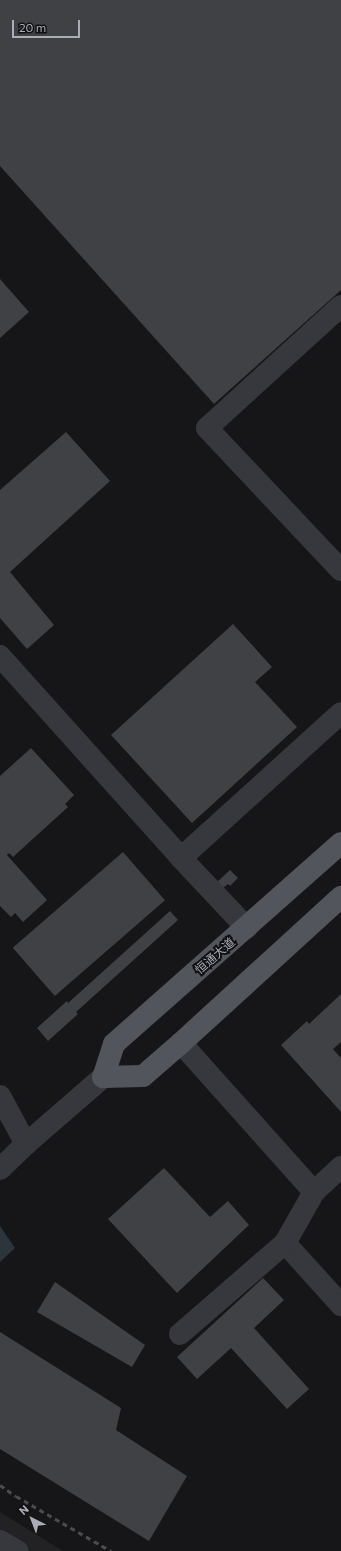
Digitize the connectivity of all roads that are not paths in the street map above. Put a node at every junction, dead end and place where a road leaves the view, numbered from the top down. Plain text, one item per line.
1 (341, 306) edge
2 (341, 570) edge
3 (0, 656) edge
4 (341, 713) edge
5 (341, 843) edge
6 (181, 858) junction
7 (341, 897) edge
8 (247, 928) junction
9 (181, 1043) junction
10 (103, 1077) junction
11 (0, 1096) edge
12 (26, 1144) junction
13 (341, 1167) edge
14 (0, 1169) edge
15 (314, 1192) junction
16 (285, 1243) junction
17 (341, 1305) edge
18 (180, 1334) dead end
19 (0, 1541) edge
20 (16, 1551) edge

1 - 2 street
3 - 6 street
4 - 6 street
5 - 8 main road, 恒通大道
6 - 8 street
7 - 9 main road
8 - 10 main road, 恒通大道
9 - 10 main road
9 - 15 street
10 - 12 street
11 - 12 street
12 - 14 street
13 - 15 street
15 - 16 street
16 - 17 street
16 - 18 street
19 - 20 street

